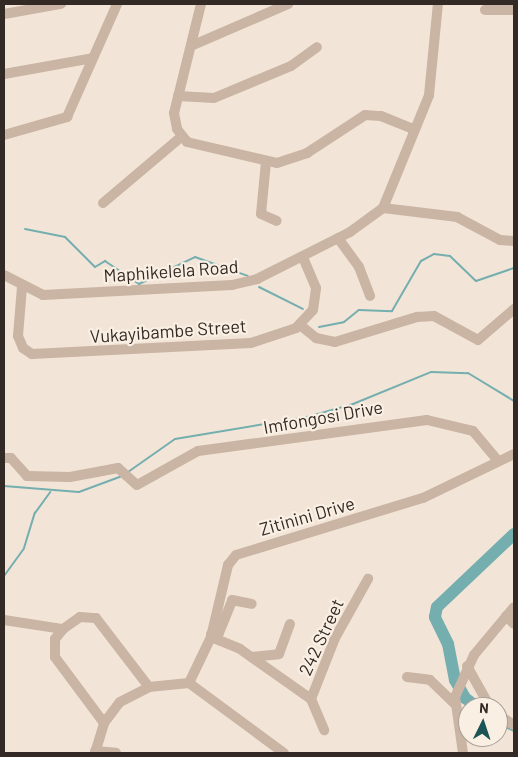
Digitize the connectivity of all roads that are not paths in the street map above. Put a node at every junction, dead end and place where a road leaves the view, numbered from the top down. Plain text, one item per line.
1 (61, 4) edge
2 (117, 4) edge
3 (202, 4) edge
4 (288, 4) edge
5 (438, 4) edge
6 (276, 6) edge
7 (486, 10) dead end
8 (514, 10) edge
9 (4, 14) edge
10 (191, 46) junction
11 (317, 47) dead end
12 (93, 58) junction
13 (4, 74) edge
14 (178, 96) junction
15 (414, 129) junction
16 (4, 134) edge
17 (181, 137) junction
18 (266, 162) junction
19 (103, 203) dead end
20 (382, 208) junction
21 (277, 221) dead end
22 (338, 238) junction
23 (510, 241) edge
24 (302, 257) junction
25 (4, 276) edge
26 (22, 287) junction
27 (370, 296) dead end
28 (514, 309) edge
29 (300, 325) junction
30 (514, 454) edge
31 (4, 458) edge
32 (498, 461) junction
33 (368, 579) dead end
34 (252, 604) dead end
35 (514, 607) edge
36 (506, 616) junction
37 (4, 620) edge
38 (290, 624) dead end
39 (514, 624) edge
40 (63, 629) junction
41 (211, 636) junction
42 (252, 657) junction
43 (468, 666) junction
44 (406, 677) dead end
45 (189, 683) junction
46 (148, 687) junction
47 (485, 697) edge
48 (311, 698) junction
49 (455, 700) junction
50 (104, 723) junction
51 (324, 730) dead end
52 (95, 752) edge
53 (116, 753) edge
54 (284, 753) edge
55 (463, 753) edge

1 - 9 street
2 - 12 street
3 - 10 street
4 - 6 street
5 - 15 street
6 - 10 street
7 - 8 street
10 - 14 street
11 - 14 street
12 - 13 street
12 - 16 street
14 - 17 street
15 - 18 street
15 - 20 street
17 - 18 street
17 - 19 street
18 - 21 street
20 - 22 street, Maphikelela Road
20 - 23 street
22 - 24 street, Maphikelela Road
22 - 27 street
24 - 26 street, Maphikelela Road
24 - 29 street
25 - 26 street, Maphikelela Road
26 - 29 street, Vukayibambe Street
28 - 29 street
30 - 32 street, Zitinini Drive
31 - 32 street, Imfongosi Drive
32 - 41 street, Zitinini Drive
33 - 48 street, 242 Street
34 - 41 street
35 - 36 street
36 - 39 street
36 - 43 street
37 - 40 street
38 - 42 street, 242 Street
40 - 46 street
40 - 50 street
41 - 42 street, 242 Street
41 - 45 street, Zitinini Drive
42 - 48 street, 242 Street
43 - 47 street
43 - 49 street
44 - 49 street
45 - 46 street
45 - 54 street
46 - 50 street
48 - 51 street
49 - 55 street
50 - 52 street
52 - 53 street

